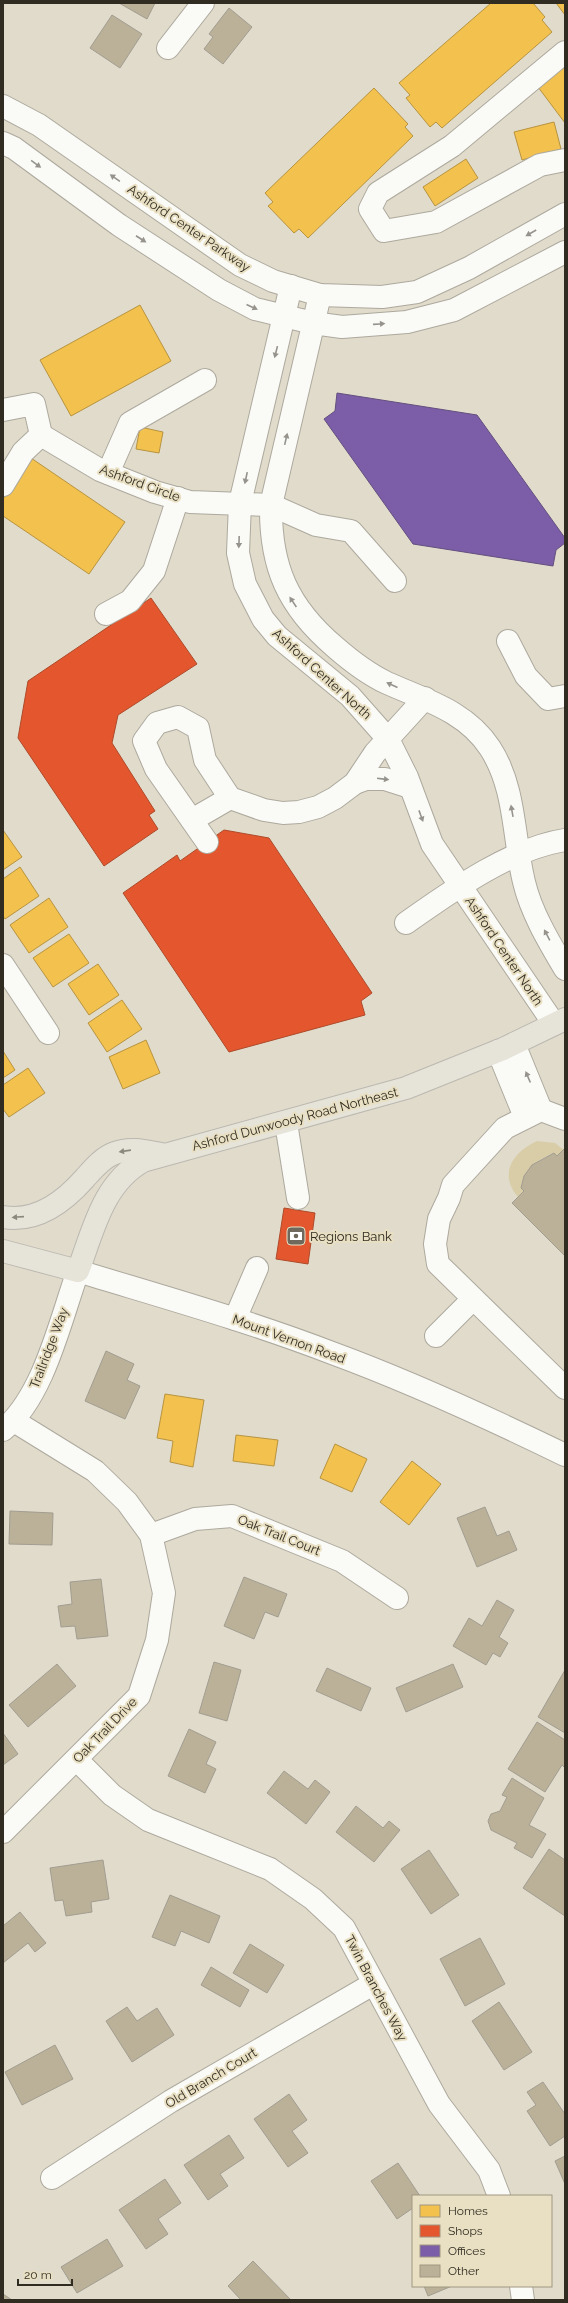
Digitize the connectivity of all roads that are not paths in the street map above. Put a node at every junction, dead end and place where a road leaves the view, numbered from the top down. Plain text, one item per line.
1 (203, 3) edge
2 (168, 48) dead end
3 (565, 52) edge
4 (3, 106) edge
5 (3, 142) edge
6 (565, 160) edge
7 (565, 214) edge
8 (565, 252) edge
9 (291, 286) junction
10 (320, 295) junction
11 (284, 316) junction
12 (313, 323) junction
13 (205, 380) dead end
14 (3, 410) edge
15 (41, 435) junction
16 (108, 473) junction
17 (3, 485) edge
18 (178, 498) junction
19 (240, 503) junction
20 (271, 505) junction
21 (395, 581) dead end
22 (106, 614) dead end
23 (508, 641) dead end
24 (565, 696) edge
25 (425, 698) junction
26 (388, 739) junction
27 (355, 783) junction
28 (410, 787) junction
29 (230, 798) junction
30 (192, 820) junction
31 (565, 840) edge
32 (207, 842) dead end
33 (518, 852) junction
34 (461, 887) junction
35 (406, 924) dead end
36 (3, 965) edge
37 (565, 969) edge
38 (560, 1021) edge
39 (48, 1033) dead end
40 (506, 1048) junction
41 (533, 1114) junction
42 (565, 1119) edge
43 (286, 1123) junction
44 (164, 1155) junction
45 (298, 1198) dead end
46 (3, 1217) edge
47 (3, 1251) edge
48 (257, 1268) dead end
49 (78, 1271) junction
50 (473, 1299) junction
51 (234, 1319) junction
52 (436, 1336) dead end
53 (565, 1388) edge
54 (8, 1426) edge
55 (565, 1455) edge
56 (151, 1535) junction
57 (397, 1598) dead end
58 (77, 1760) junction
59 (3, 1832) edge
60 (374, 1984) junction
61 (52, 2178) dead end
62 (499, 2195) edge
63 (521, 2287) edge
64 (523, 2300) edge

1 - 2 street
3 - 6 street
9 -> 4 street, Ashford Center Parkway
5 -> 11 street
7 -> 10 street, Ashford Center Parkway
12 -> 8 street
9 - 10 street, Ashford Center Parkway
9 - 11 street, Ashford Center North
10 - 12 street
11 - 12 street
11 -> 19 street, Ashford Center North
20 -> 12 street
13 - 16 street
14 - 15 street
15 - 16 street, Ashford Circle
15 - 17 street
16 - 18 street, Ashford Circle
18 - 19 street, Ashford Circle
18 - 22 street
19 - 20 street, Ashford Circle
19 -> 26 street, Ashford Center North
20 - 21 street
25 -> 20 street
23 - 24 street
25 - 26 street
33 -> 25 street
26 - 27 street
26 - 28 street, Ashford Center North
27 -> 28 street
27 - 29 street
28 -> 34 street, Ashford Center North
29 - 30 street
29 - 30 street
30 - 32 street
31 - 33 street
33 - 34 street
37 -> 33 street
34 - 35 street
34 - 38 street, Ashford Center North
36 - 39 street
38 - 40 main road, Ashford Dunwoody Road Northeast
40 - 41 street
40 - 43 main road, Ashford Dunwoody Road Northeast
41 - 42 street
41 - 50 street
43 - 44 main road, Ashford Dunwoody Road Northeast
43 - 45 street
44 -> 46 main road
44 - 49 main road, Ashford Dunwoody Road Northeast
47 - 49 main road, Mount Vernon Road
48 - 51 street
49 - 51 street, Mount Vernon Road
49 - 54 street, Trailridge Way
50 - 52 street
50 - 53 street
51 - 55 street, Mount Vernon Road
54 - 56 street, Oak Trail Drive
56 - 57 street, Oak Trail Court
56 - 58 street, Oak Trail Drive
58 - 59 street, Oak Trail Drive
58 - 60 street, Twin Branches Way
60 - 61 street, Old Branch Court
60 - 62 street, Twin Branches Way
63 - 64 street

